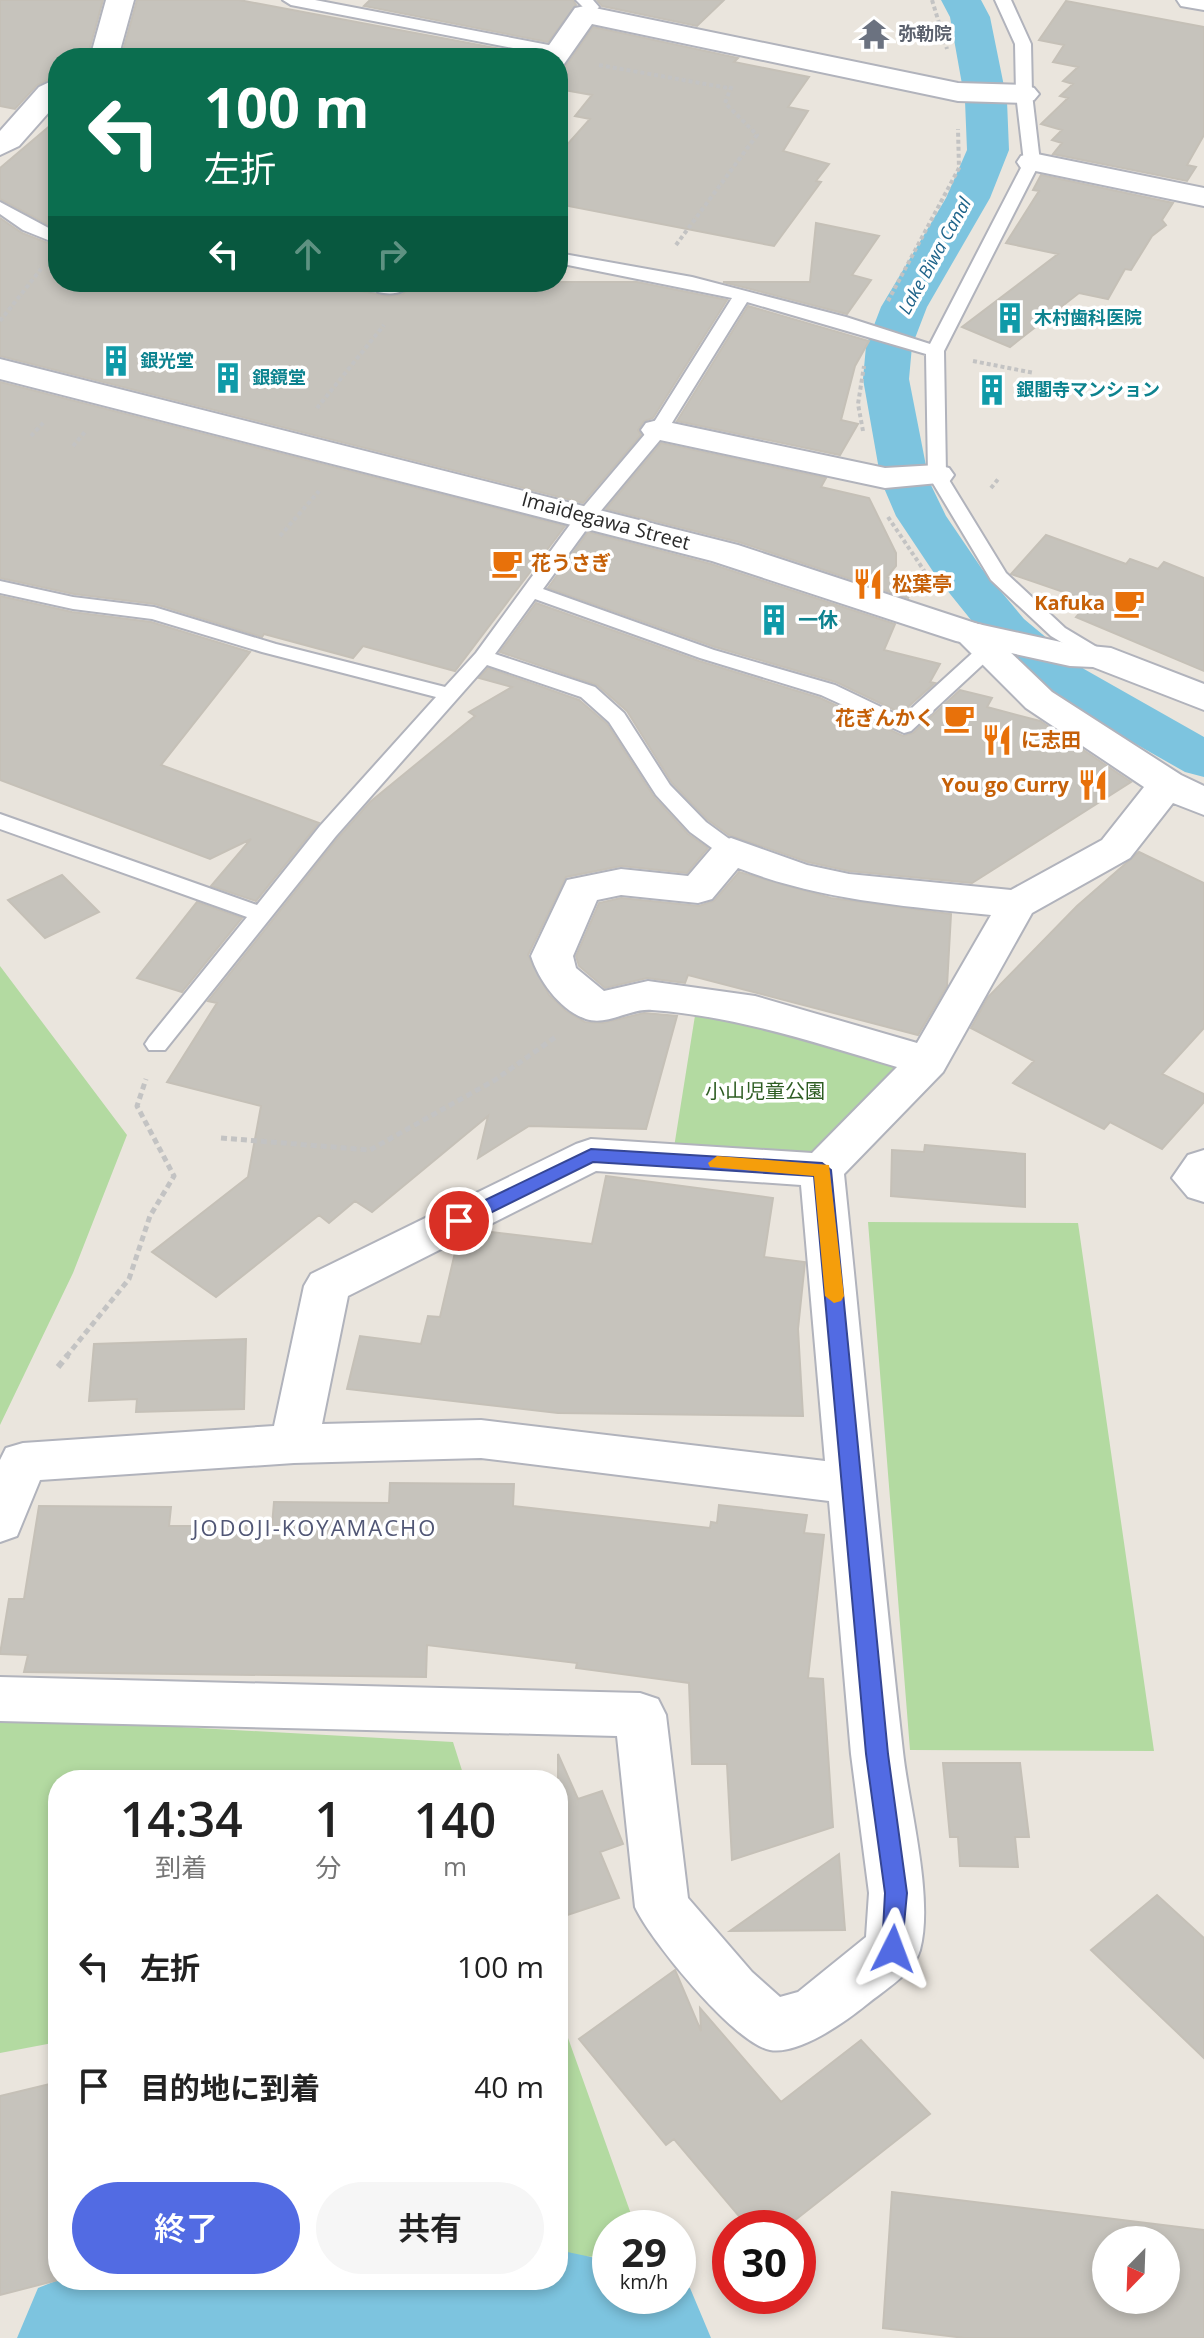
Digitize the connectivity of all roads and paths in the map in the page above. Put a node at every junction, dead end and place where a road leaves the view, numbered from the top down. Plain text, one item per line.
1 (120, 0) edge
2 (291, 0) edge
3 (1003, 0) edge
4 (1191, 0) edge
5 (1204, 2) edge
6 (330, 4) edge
7 (585, 7) edge
8 (107, 48) edge
9 (521, 48) edge
10 (561, 48) edge
11 (771, 55) junction
12 (568, 58) edge
13 (728, 88) junction
14 (975, 93) junction
15 (48, 94) edge
16 (1024, 94) junction
17 (0, 146) edge
18 (1032, 162) junction
19 (1204, 197) edge
20 (0, 207) edge
21 (48, 235) edge
22 (568, 260) edge
23 (43, 265) dead end
24 (654, 274) junction
25 (404, 292) edge
26 (741, 298) junction
27 (0, 321) edge
28 (876, 334) junction
29 (935, 351) junction
30 (0, 369) edge
31 (1034, 373) dead end
32 (658, 430) junction
33 (291, 441) junction
34 (350, 456) junction
35 (911, 477) junction
36 (587, 515) junction
37 (280, 536) dead end
38 (0, 587) edge
39 (533, 592) junction
40 (985, 641) junction
41 (1098, 656) junction
42 (483, 657) junction
43 (452, 695) junction
44 (1204, 698) edge
45 (1186, 793) edge
46 (0, 821) edge
47 (731, 851) junction
48 (1017, 904) junction
49 (260, 914) junction
50 (596, 1007) junction
51 (157, 1044) joint
52 (928, 1061) junction
53 (221, 1138) dead end
54 (1204, 1166) edge
55 (822, 1170) junction
56 (1204, 1186) edge
57 (58, 1367) dead end
58 (294, 1444) junction
59 (852, 1484) junction
60 (0, 1522) edge
61 (0, 1699) edge

1 - 8 street
2 - 6 lane
3 - 16 lane
4 - 5 street
6 - 9 lane
7 - 10 street
7 - 11 street
11 - 13 path
11 - 14 street
12 - 13 path
13 - 24 path
14 - 16 street
14 - 28 path
15 - 17 street
16 - 18 lane
18 - 19 street
18 - 29 lane
20 - 21 lane
22 - 24 lane
23 - 27 path
24 - 26 lane
25 - 33 path
26 - 28 lane
26 - 32 lane
28 - 29 lane
29 - 31 path
29 - 35 lane
30 - 33 street, Imaidegawa Street
32 - 35 street
32 - 36 lane
33 - 34 street, Imaidegawa Street
34 - 36 street, Imaidegawa Street
34 - 37 path
35 - 41 lane
36 - 39 lane
36 - 40 street, Imaidegawa Street
38 - 43 lane
39 - 40 lane
39 - 42 lane
40 - 41 street, Imaidegawa Street
40 - 45 street
41 - 44 street, Imaidegawa Street
42 - 43 lane
42 - 47 lane
43 - 49 lane
45 - 48 street
46 - 49 lane
47 - 48 street
47 - 50 street
48 - 52 street
49 - 51 lane
50 - 52 street
50 - 53 path
51 - 57 path
52 - 55 street
54 - 56 street
55 - 58 street
55 - 59 street
58 - 59 street
58 - 60 street
59 - 61 street

